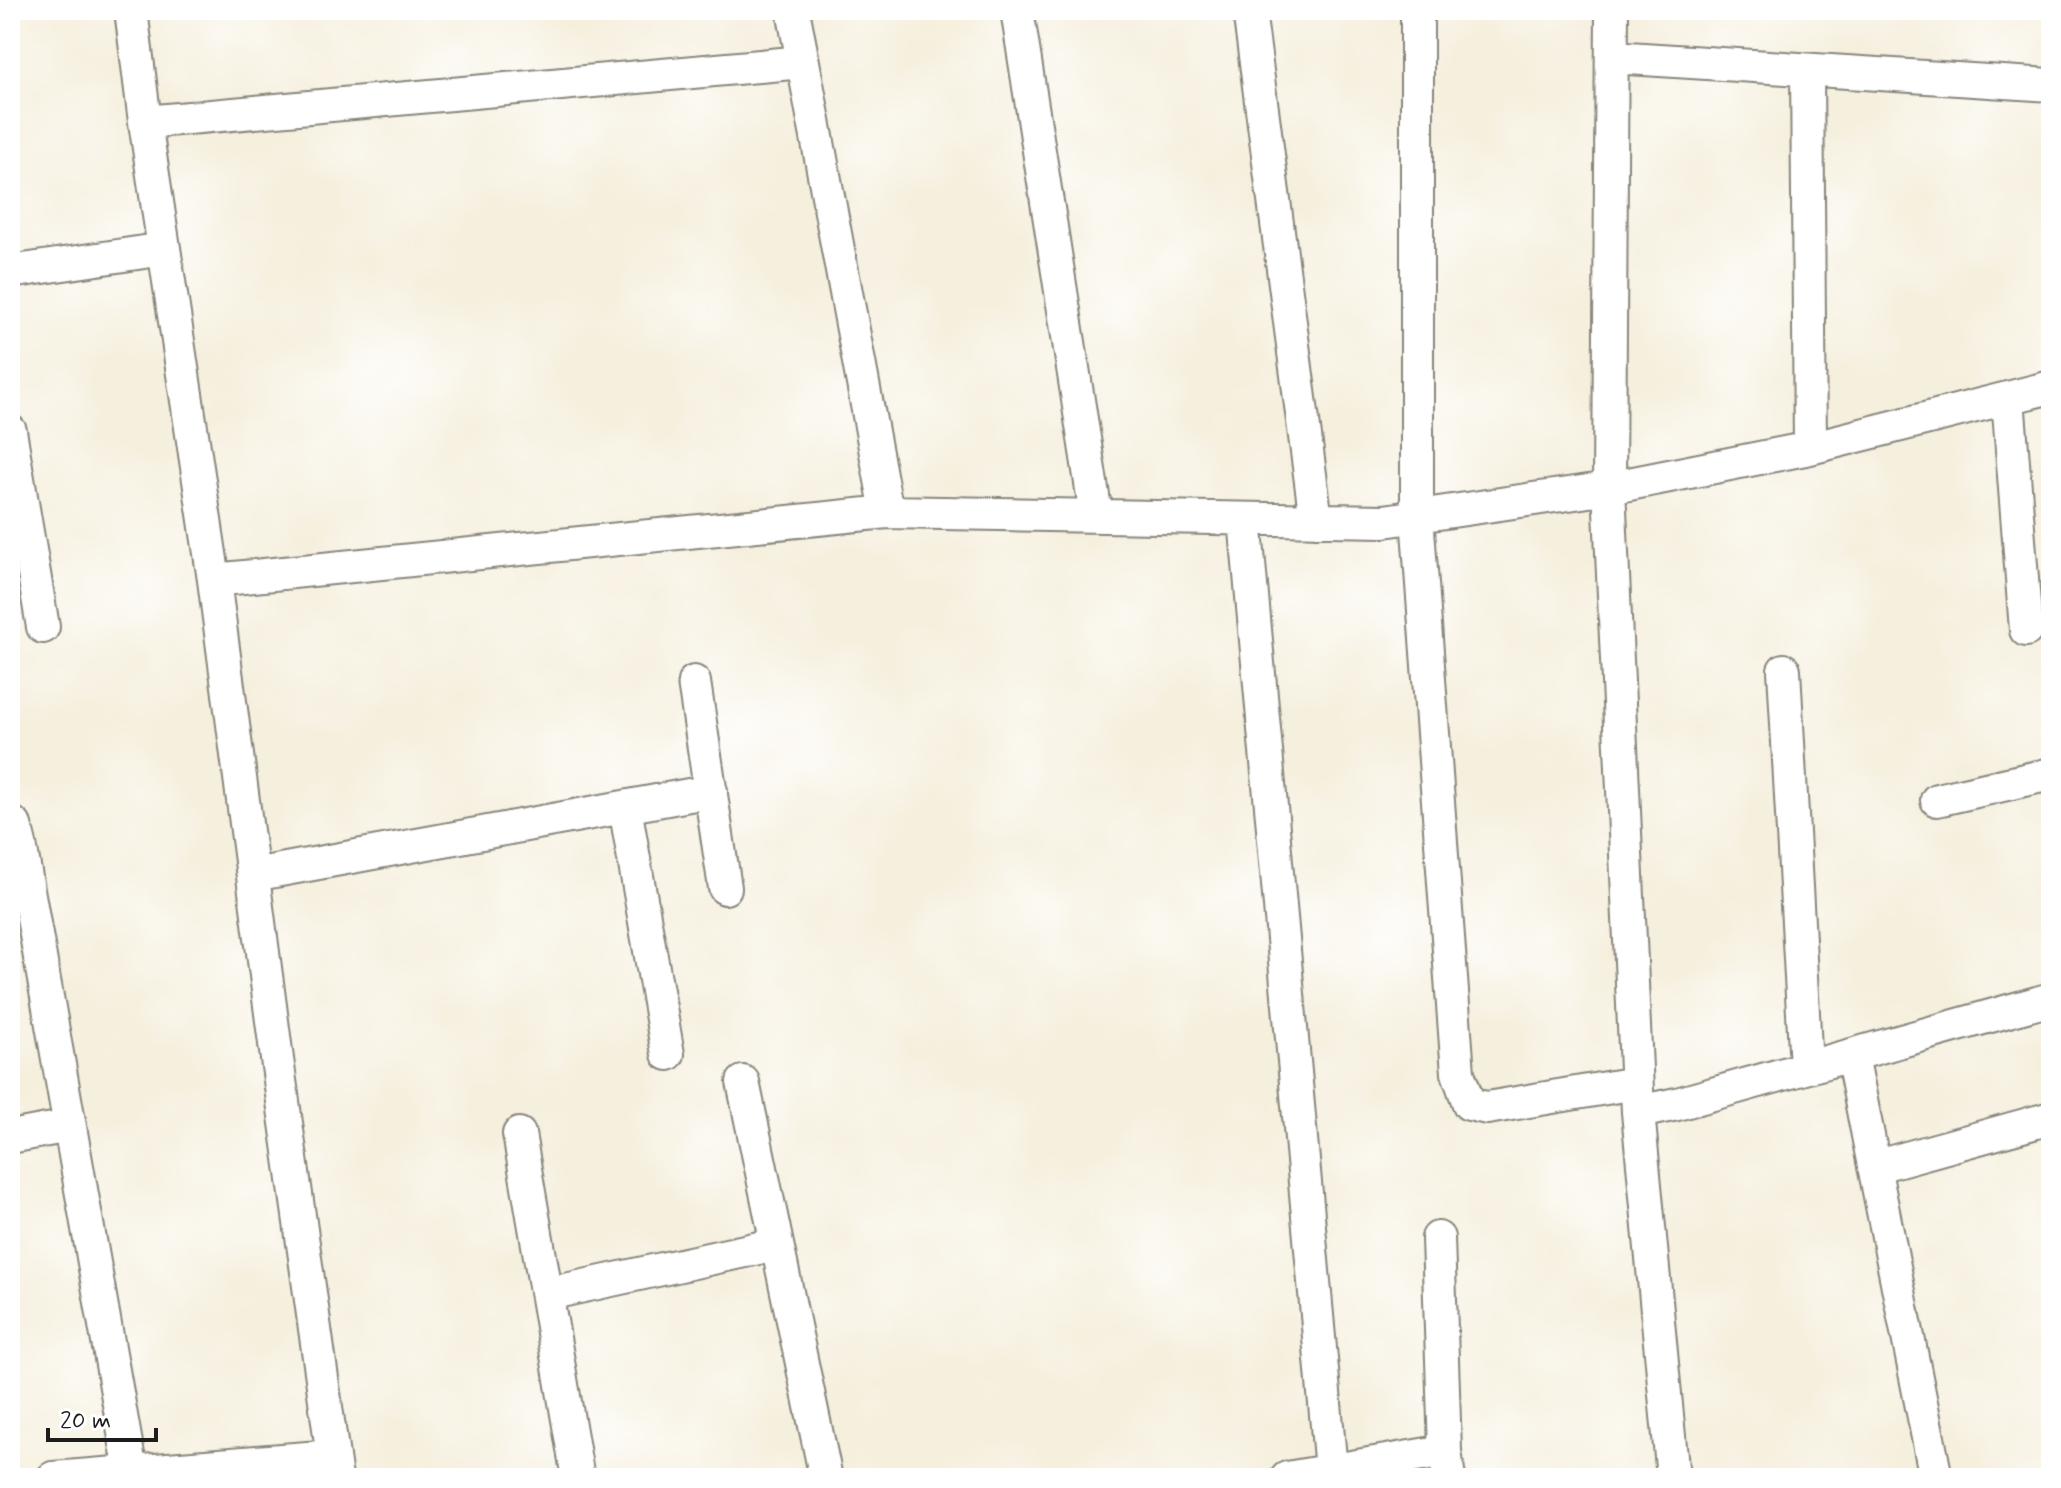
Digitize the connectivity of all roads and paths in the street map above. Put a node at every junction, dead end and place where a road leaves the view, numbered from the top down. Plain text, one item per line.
1 (131, 10) edge
2 (793, 10) edge
3 (1017, 10) edge
4 (1249, 10) edge
5 (1417, 10) edge
6 (1612, 10) edge
7 (1612, 57) junction
8 (803, 62) junction
9 (1807, 70) junction
10 (2051, 85) edge
11 (145, 122) junction
12 (164, 249) junction
13 (10, 272) edge
14 (2051, 387) edge
15 (2008, 398) junction
16 (10, 431) edge
17 (1810, 448) junction
18 (1609, 488) junction
19 (887, 512) junction
20 (1096, 515) junction
21 (1417, 516) junction
22 (1245, 519) junction
23 (1316, 520) junction
24 (214, 580) junction
25 (43, 627) dead end
26 (2026, 630) dead end
27 (1784, 670) dead end
28 (694, 682) dead end
29 (2051, 774) edge
30 (711, 791) junction
31 (1937, 800) dead end
32 (625, 807) junction
33 (10, 821) edge
34 (253, 875) junction
35 (725, 888) dead end
36 (2051, 999) edge
37 (668, 1054) dead end
38 (1852, 1055) junction
39 (1806, 1067) junction
40 (743, 1082) dead end
41 (1637, 1097) junction
42 (2051, 1118) edge
43 (69, 1126) junction
44 (519, 1134) dead end
45 (10, 1137) edge
46 (1874, 1167) junction
47 (1438, 1238) dead end
48 (777, 1244) junction
49 (547, 1294) junction
50 (1447, 1464) edge
51 (334, 1467) edge
52 (1331, 1470) junction
53 (131, 1472) junction
54 (71, 1477) edge
55 (578, 1478) edge
56 (826, 1478) edge
57 (1287, 1478) edge
58 (1673, 1478) edge
59 (1936, 1478) edge

1 - 11 street
2 - 8 street
3 - 20 street
4 - 23 street
5 - 21 street
6 - 7 street
7 - 9 street
7 - 18 street
8 - 11 street
8 - 19 street
9 - 10 street
9 - 17 street
11 - 12 street
12 - 13 street
12 - 24 street
14 - 15 street
15 - 17 street
15 - 26 street
16 - 25 street
17 - 18 street
18 - 21 street
18 - 41 street
19 - 20 street
19 - 24 street
20 - 22 street
21 - 23 street
21 - 41 street
22 - 23 street
22 - 52 street
24 - 34 street
27 - 39 street
28 - 30 street
29 - 31 street
30 - 32 street
30 - 35 street
32 - 34 street
32 - 37 street
33 - 43 street
34 - 51 street
36 - 38 street
38 - 39 street
38 - 46 street
39 - 41 street
40 - 48 street
41 - 58 street
42 - 46 street
43 - 45 street
43 - 53 street
44 - 49 street
46 - 59 street
47 - 50 street
48 - 49 street
48 - 56 street
49 - 55 street
50 - 52 street
51 - 53 street
52 - 57 street
53 - 54 street

